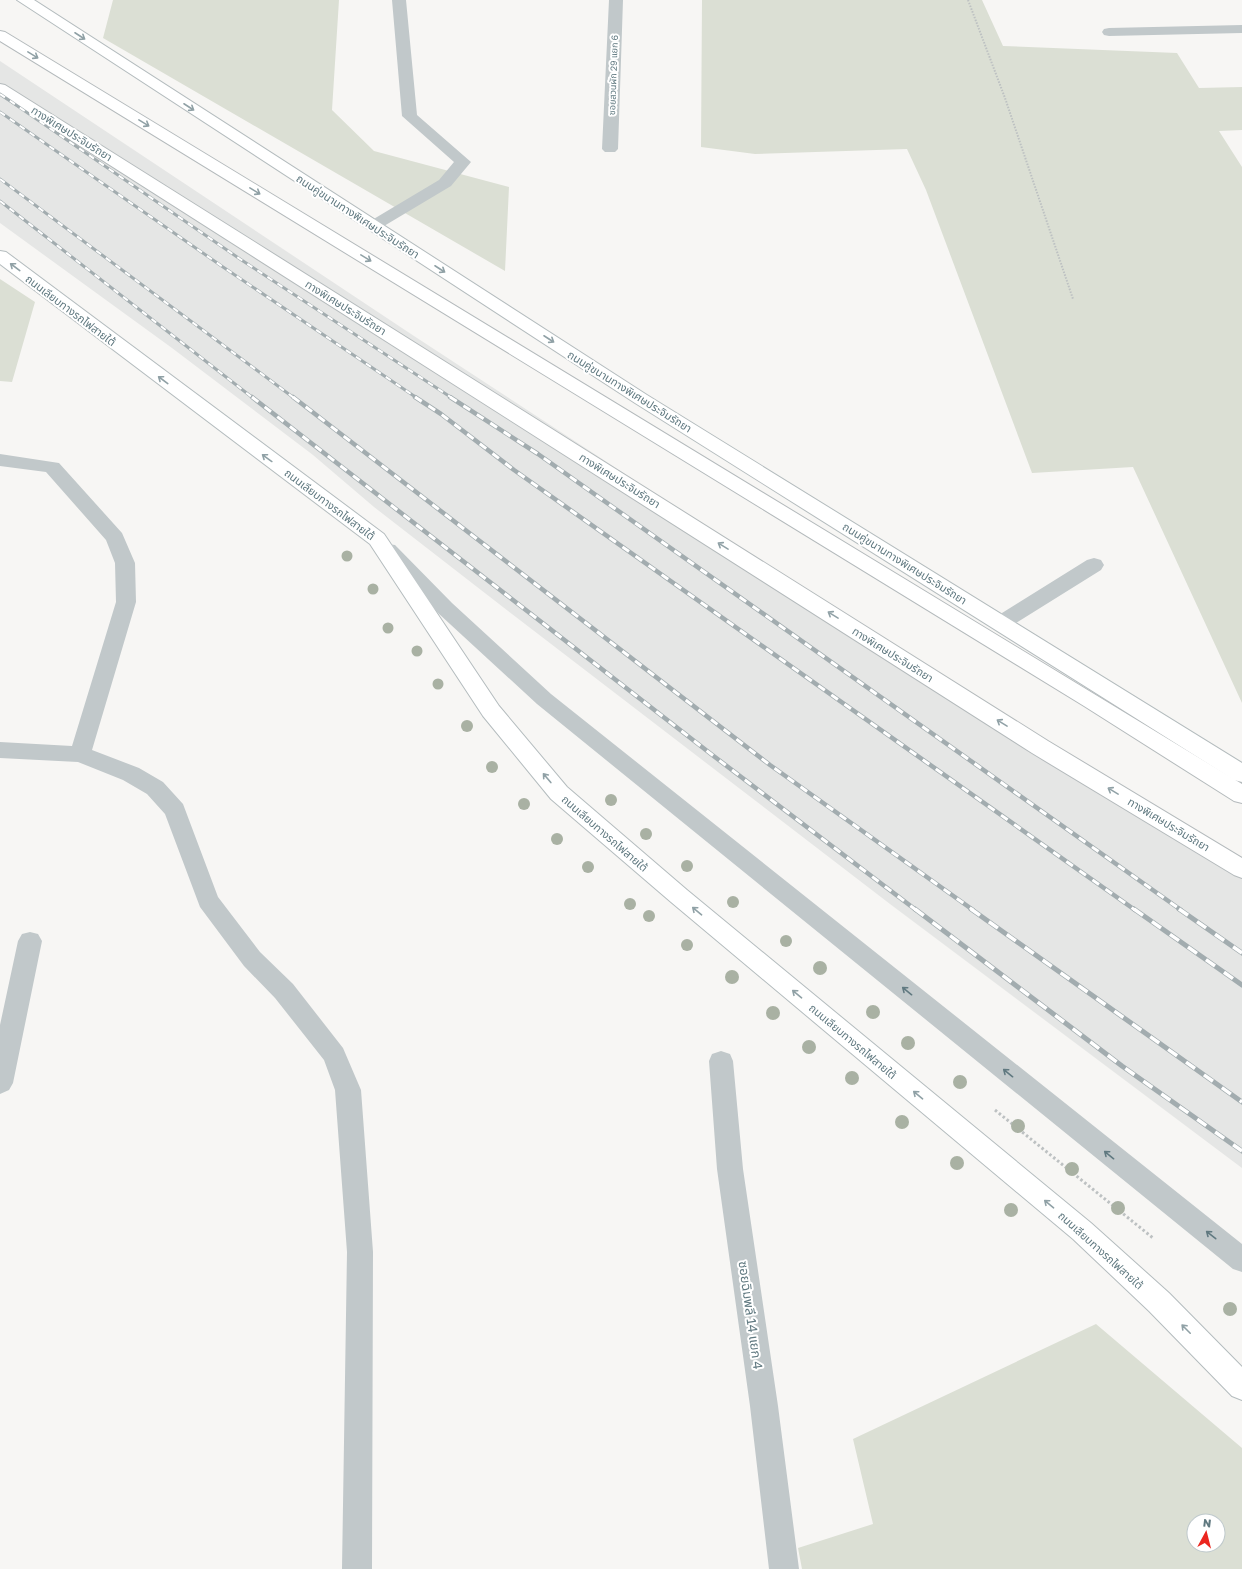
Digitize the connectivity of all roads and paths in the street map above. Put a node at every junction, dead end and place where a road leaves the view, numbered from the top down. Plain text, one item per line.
1 (24, 0) edge
2 (400, 0) edge
3 (616, 0) edge
4 (968, 0) edge
5 (1242, 29) edge
6 (1108, 32) dead end
7 (0, 35) edge
8 (0, 88) edge
9 (610, 149) dead end
10 (373, 226) junction
11 (0, 256) edge
12 (1073, 299) dead end
13 (0, 460) edge
14 (377, 539) junction
15 (1094, 565) dead end
16 (1001, 623) junction
17 (0, 750) edge
18 (80, 754) junction
19 (1242, 774) edge
20 (1242, 795) edge
21 (1242, 869) edge
22 (30, 942) dead end
23 (721, 1061) dead end
24 (0, 1083) edge
25 (1242, 1260) edge
26 (1242, 1387) edge
27 (357, 1569) edge
28 (784, 1569) edge

1 -> 10 main road, ถนนคู่ขนานทางพิเศษประจิมรัถยา
2 - 10 street
3 - 9 street, ซอยสวนผัก 29 แยก 6
4 - 12 path
5 - 6 street
7 -> 20 main road
21 -> 8 main road, ทางพิเศษประจิมรัถยา
10 -> 16 main road, ถนนคู่ขนานทางพิเศษประจิมรัถยา
14 -> 11 main road, ถนนเลียบทางรถไฟสายใต้
13 - 18 street
25 -> 14 street
26 -> 14 main road, ถนนเลียบทางรถไฟสายใต้
15 - 16 street
16 - 19 main road, ถนนคู่ขนานทางพิเศษประจิมรัถยา
17 - 18 street
18 - 27 street
22 - 24 street
23 - 28 street, ซอยฉิมพลี 14 แยก 4

